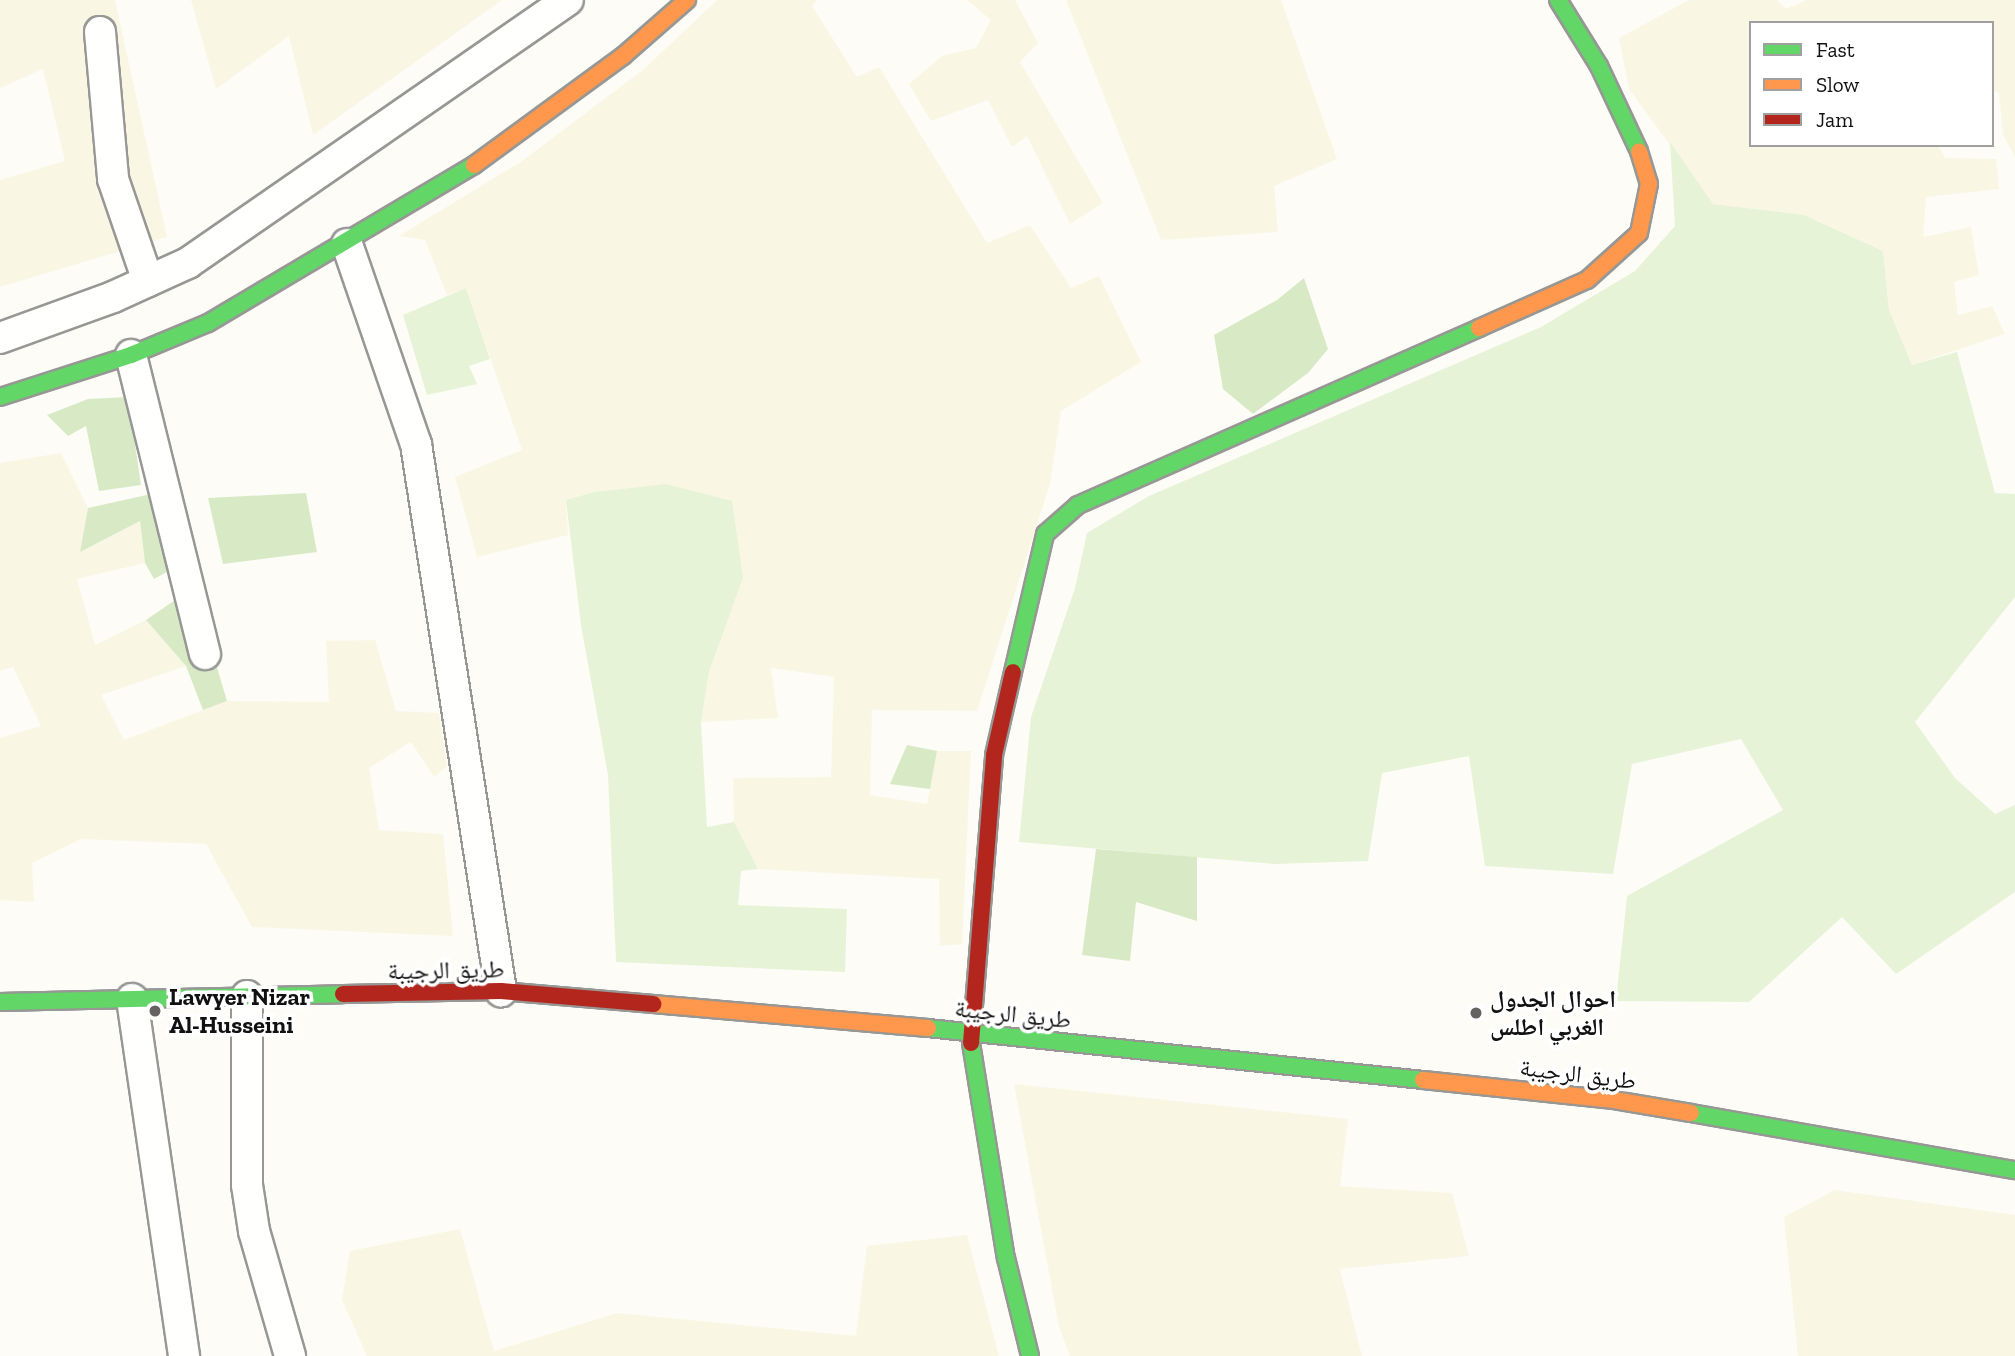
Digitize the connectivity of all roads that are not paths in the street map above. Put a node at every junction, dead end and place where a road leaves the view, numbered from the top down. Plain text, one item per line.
1 (568, 0) edge
2 (687, 0) edge
3 (1558, 0) edge
4 (100, 32) dead end
5 (347, 244) junction
6 (148, 281) junction
7 (0, 338) edge
8 (131, 355) junction
9 (0, 397) edge
10 (205, 654) dead end
11 (500, 991) junction
12 (247, 996) junction
13 (132, 999) junction
14 (0, 1002) edge
15 (969, 1032) junction
16 (2015, 1170) edge
17 (184, 1356) edge
18 (290, 1356) edge
19 (1030, 1356) edge

1 - 6 street
2 - 5 street
3 - 15 street
4 - 6 street
5 - 8 street
5 - 11 street
6 - 7 street
8 - 9 street
8 - 10 street
11 - 12 street, طريق الرجيبة
11 - 15 street, طريق الرجيبة
12 - 13 street, طريق الرجيبة
12 - 18 street
13 - 14 street, طريق الرجيبة
13 - 17 street
15 - 16 street, طريق الرجيبة
15 - 19 street

